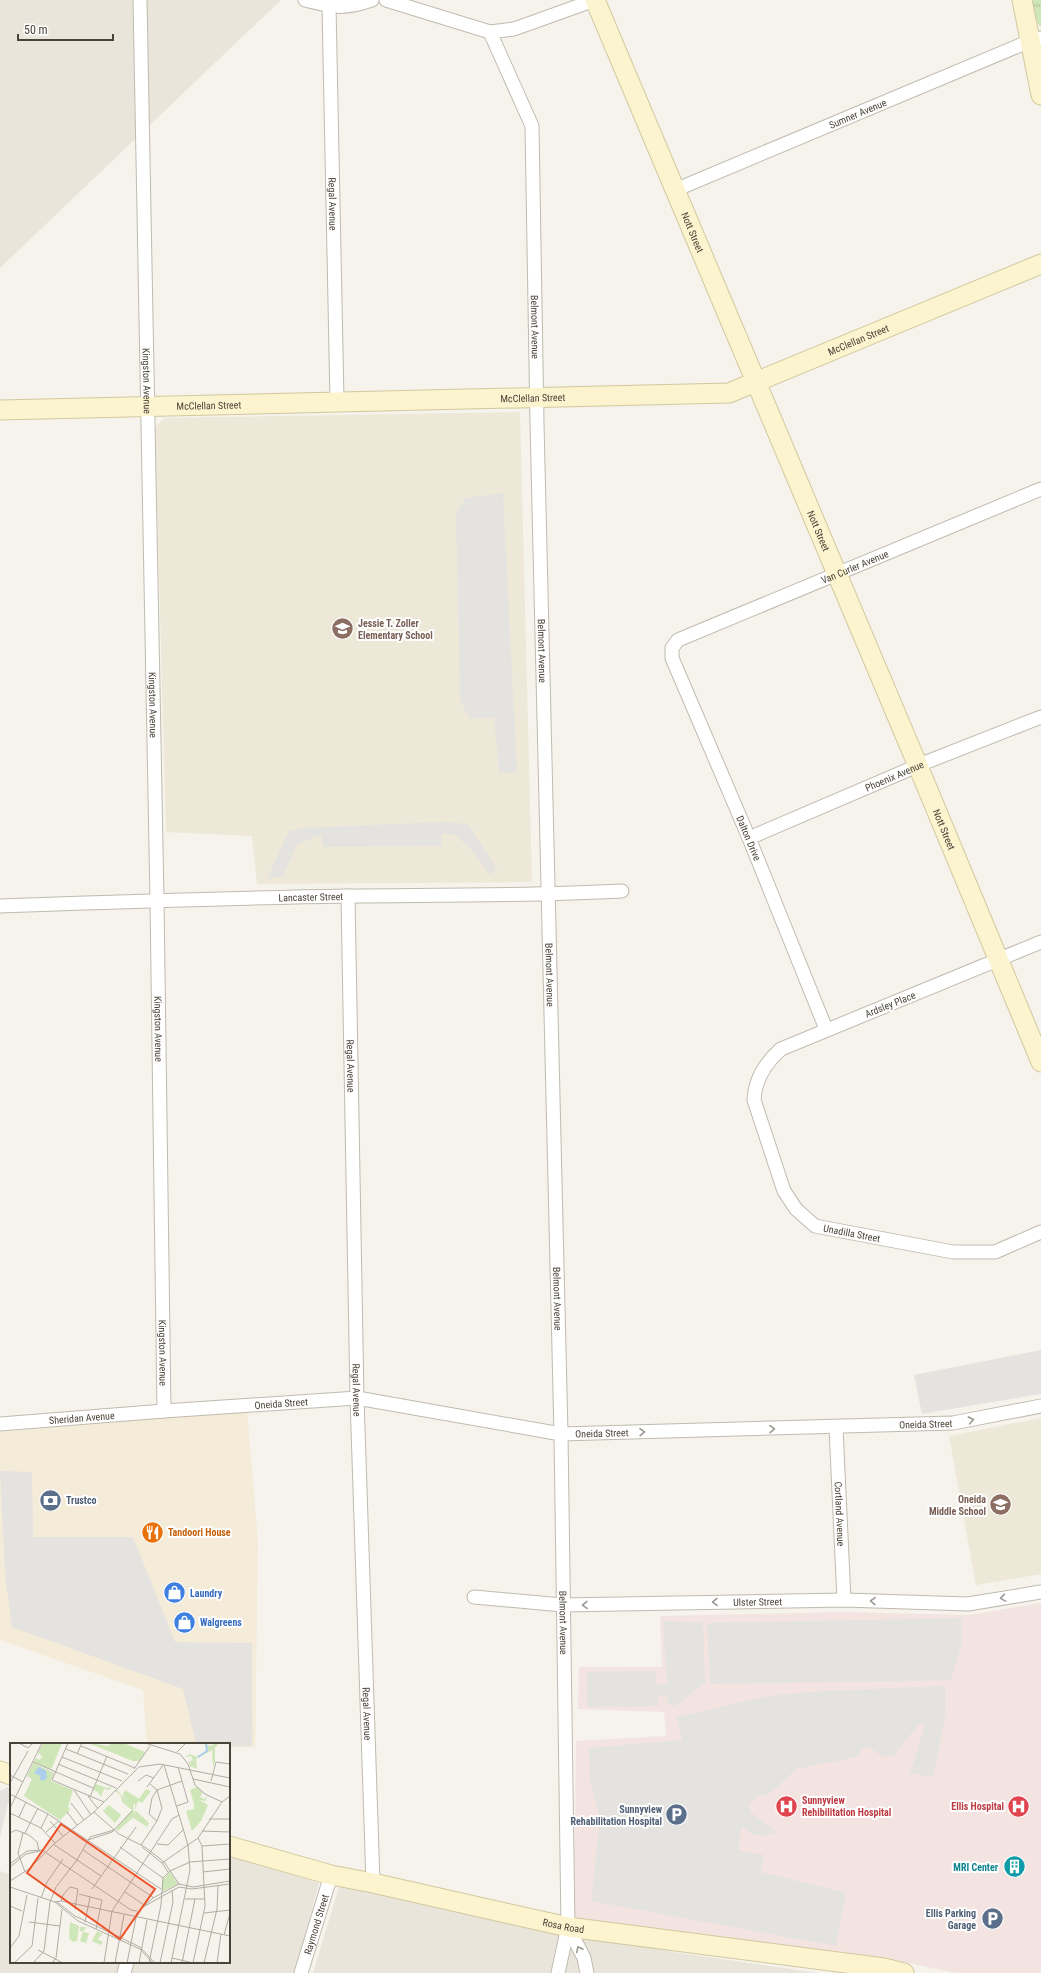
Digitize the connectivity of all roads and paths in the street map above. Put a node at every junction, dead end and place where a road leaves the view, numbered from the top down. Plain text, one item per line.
1 (140, 0) edge
2 (305, 0) edge
3 (372, 0) edge
4 (386, 0) edge
5 (595, 0) edge
6 (1022, 0) edge
7 (328, 6) junction
8 (490, 32) junction
9 (1035, 40) edge
10 (1041, 95) edge
11 (675, 190) junction
12 (1041, 264) edge
13 (757, 383) junction
14 (536, 398) junction
15 (337, 401) junction
16 (147, 406) junction
17 (0, 410) edge
18 (1041, 489) edge
19 (837, 574) junction
20 (672, 648) joint
21 (1041, 717) edge
22 (918, 766) junction
23 (749, 838) junction
24 (622, 891) dead end
25 (548, 895) junction
26 (348, 896) junction
27 (157, 900) junction
28 (0, 906) edge
29 (1041, 942) edge
30 (999, 960) junction
31 (826, 1029) junction
32 (1041, 1062) edge
33 (755, 1086) joint
34 (1041, 1232) edge
35 (357, 1398) junction
36 (1041, 1406) edge
37 (164, 1411) junction
38 (0, 1424) edge
39 (836, 1428) junction
40 (561, 1434) junction
41 (1041, 1592) edge
42 (474, 1597) dead end
43 (844, 1600) junction
44 (562, 1605) junction
45 (0, 1771) edge
46 (10, 1775) edge
47 (230, 1846) edge
48 (331, 1876) junction
49 (373, 1883) junction
50 (568, 1927) junction
51 (127, 1963) edge
52 (124, 1973) edge
53 (301, 1973) edge
54 (558, 1973) edge
55 (587, 1973) edge
56 (904, 1973) edge

1 - 16 street, Kingston Avenue
2 - 7 street
3 - 7 street
4 - 8 street
5 - 8 street
5 - 11 street, Nott Street
6 - 9 street
7 - 15 street, Regal Avenue
8 - 14 street, Belmont Avenue
9 - 10 street
9 - 11 street, Sumner Avenue
11 - 13 street, Nott Street
12 - 13 street, McClellan Street
13 - 14 street, McClellan Street
13 - 19 street, Nott Street
14 - 15 street, McClellan Street
14 - 25 street, Belmont Avenue
15 - 16 street, McClellan Street
16 - 17 street, McClellan Street
16 - 27 street, Kingston Avenue
18 - 19 street, Van Curler Avenue
19 - 20 street, Van Curler Avenue
19 - 22 street, Nott Street
20 - 23 street, Dalton Drive
21 - 22 street, Phoenix Avenue
22 - 23 street, Phoenix Avenue
22 - 30 street, Nott Street
23 - 31 street, Dalton Drive
24 - 25 street, Lancaster Street
25 - 26 street, Lancaster Street
25 - 40 street, Belmont Avenue
26 - 27 street, Lancaster Street
26 - 35 street, Regal Avenue
27 - 28 street, Lancaster Street
27 - 37 street, Kingston Avenue
29 - 30 street, Ardsley Place
30 - 31 street, Ardsley Place
30 - 32 street, Nott Street
31 - 33 street, Ardsley Place
33 - 34 street, Unadilla Street
35 - 37 street, Oneida Street
35 - 40 street, Oneida Street
35 - 49 street, Regal Avenue
39 -> 36 street, Oneida Street
37 - 38 street, Sheridan Avenue
40 -> 39 street, Oneida Street
39 - 43 street, Cortland Avenue
40 - 44 street, Belmont Avenue
41 -> 43 street, Ulster Street
42 - 44 street, Ulster Street
43 -> 44 street, Ulster Street
44 - 50 street, Belmont Avenue
45 - 46 street
47 - 48 street, Rosa Road
48 - 49 street, Rosa Road
48 - 53 street, Raymond Street
49 - 50 street, Rosa Road
50 - 54 street
55 -> 50 street
50 - 56 street, Rosa Road
51 - 52 street

